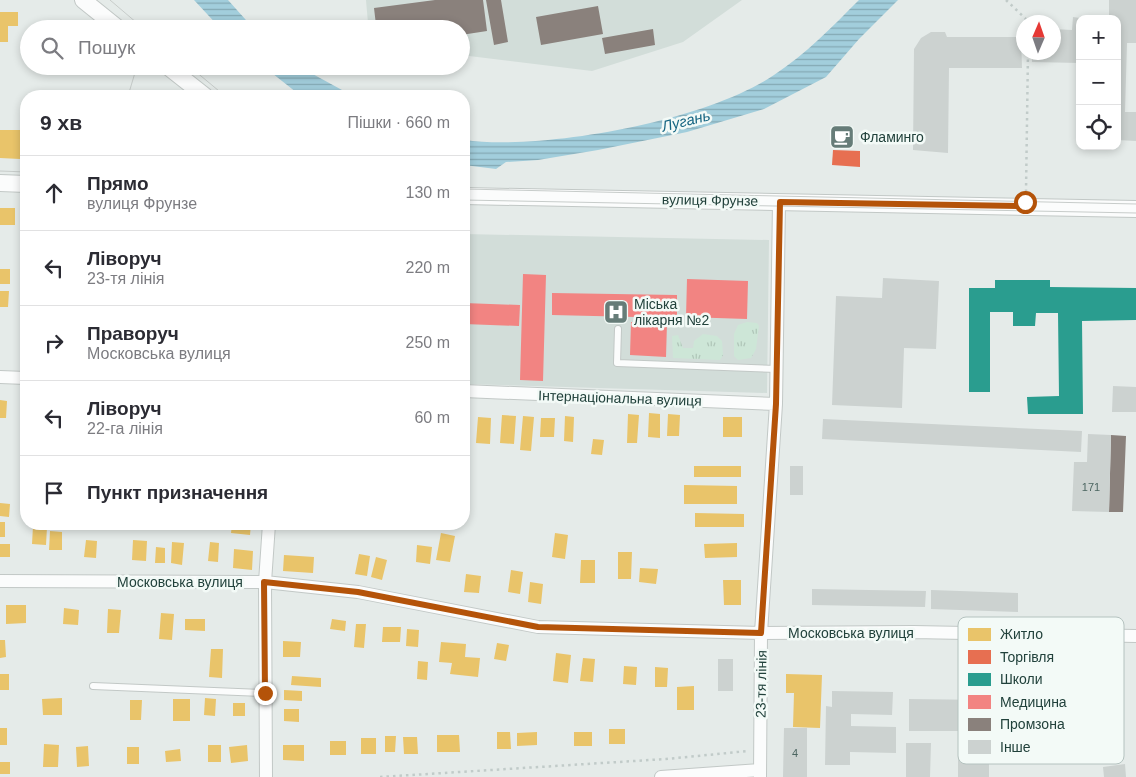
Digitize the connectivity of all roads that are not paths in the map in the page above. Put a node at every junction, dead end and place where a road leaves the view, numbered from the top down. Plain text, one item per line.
1 (83, 0) edge
2 (108, 20) edge
3 (178, 75) edge
4 (197, 90) edge
5 (0, 183) edge
6 (20, 184) edge
7 (470, 196) edge
8 (780, 202) junction
9 (1136, 208) edge
10 (618, 329) dead end
11 (777, 369) junction
12 (0, 377) edge
13 (20, 378) edge
14 (470, 391) edge
15 (776, 404) junction
16 (268, 530) edge
17 (0, 581) edge
18 (264, 582) junction
19 (761, 633) junction
20 (958, 633) edge
21 (93, 686) dead end
22 (265, 693) junction
23 (760, 774) edge
24 (266, 777) edge
25 (661, 777) edge

1 - 2 street
3 - 4 street
5 - 6 street
7 - 8 street, вулиця Фрунзе
8 - 9 street, вулиця Фрунзе
8 - 11 street, 23-тя лінія
10 - 11 lane
11 - 15 street, 23-тя лінія
12 - 13 street
14 - 15 street, Інтернаціональна вулиця
15 - 19 street, 23-тя лінія
16 - 18 street
17 - 18 street, Московська вулиця
18 - 19 street, Московська вулиця
18 - 22 street
19 - 20 street, Московська вулиця
19 - 23 street, 23-тя лінія
21 - 22 lane
22 - 24 street
23 - 25 street

